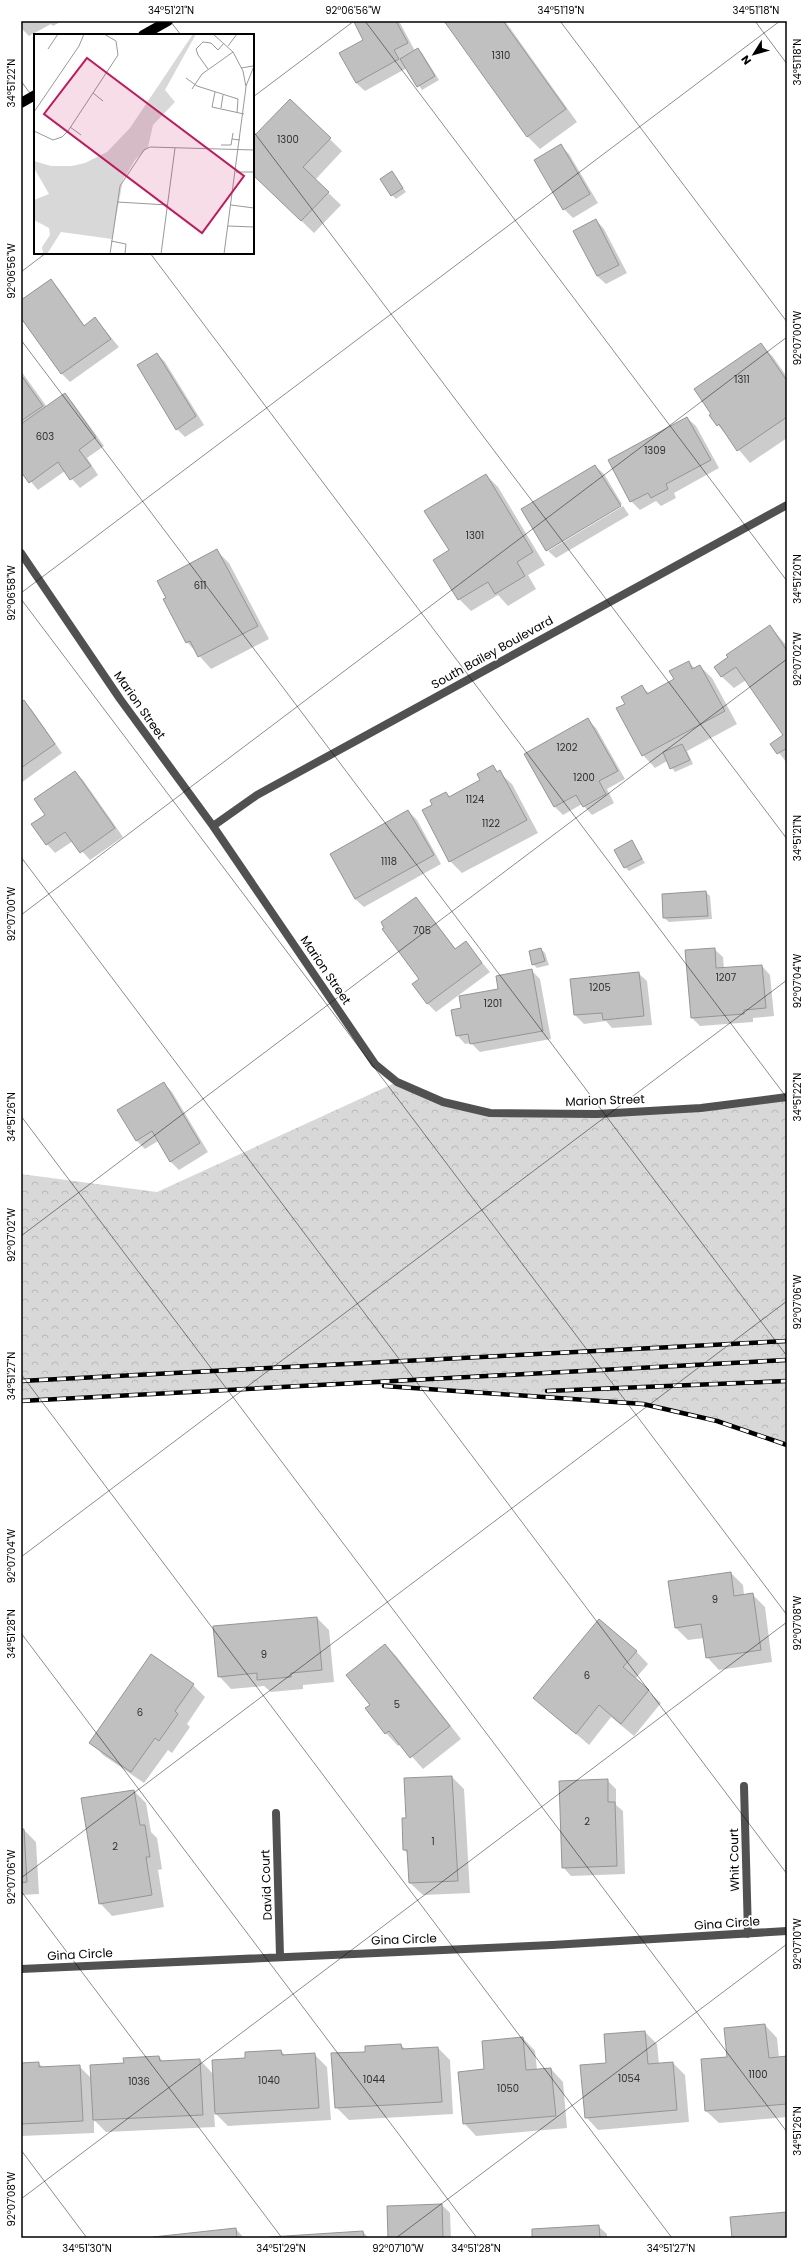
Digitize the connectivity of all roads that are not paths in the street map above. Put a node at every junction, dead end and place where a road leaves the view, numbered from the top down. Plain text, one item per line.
1 (168, 21) edge
2 (145, 34) edge
3 (34, 96) edge
4 (21, 103) edge
5 (787, 506) edge
6 (21, 553) edge
7 (213, 826) junction
8 (787, 1096) edge
9 (744, 1786) dead end
10 (276, 1813) dead end
11 (787, 1931) edge
12 (748, 1934) junction
13 (280, 1956) junction
14 (21, 1969) edge

1 - 2 main road
3 - 4 main road
5 - 7 street, South Bailey Boulevard
6 - 7 street, Marion Street
7 - 8 street, Marion Street
9 - 12 street, Whit Court
10 - 13 street, David Court
11 - 12 street, Gina Circle
12 - 13 street, Gina Circle
13 - 14 street, Gina Circle

